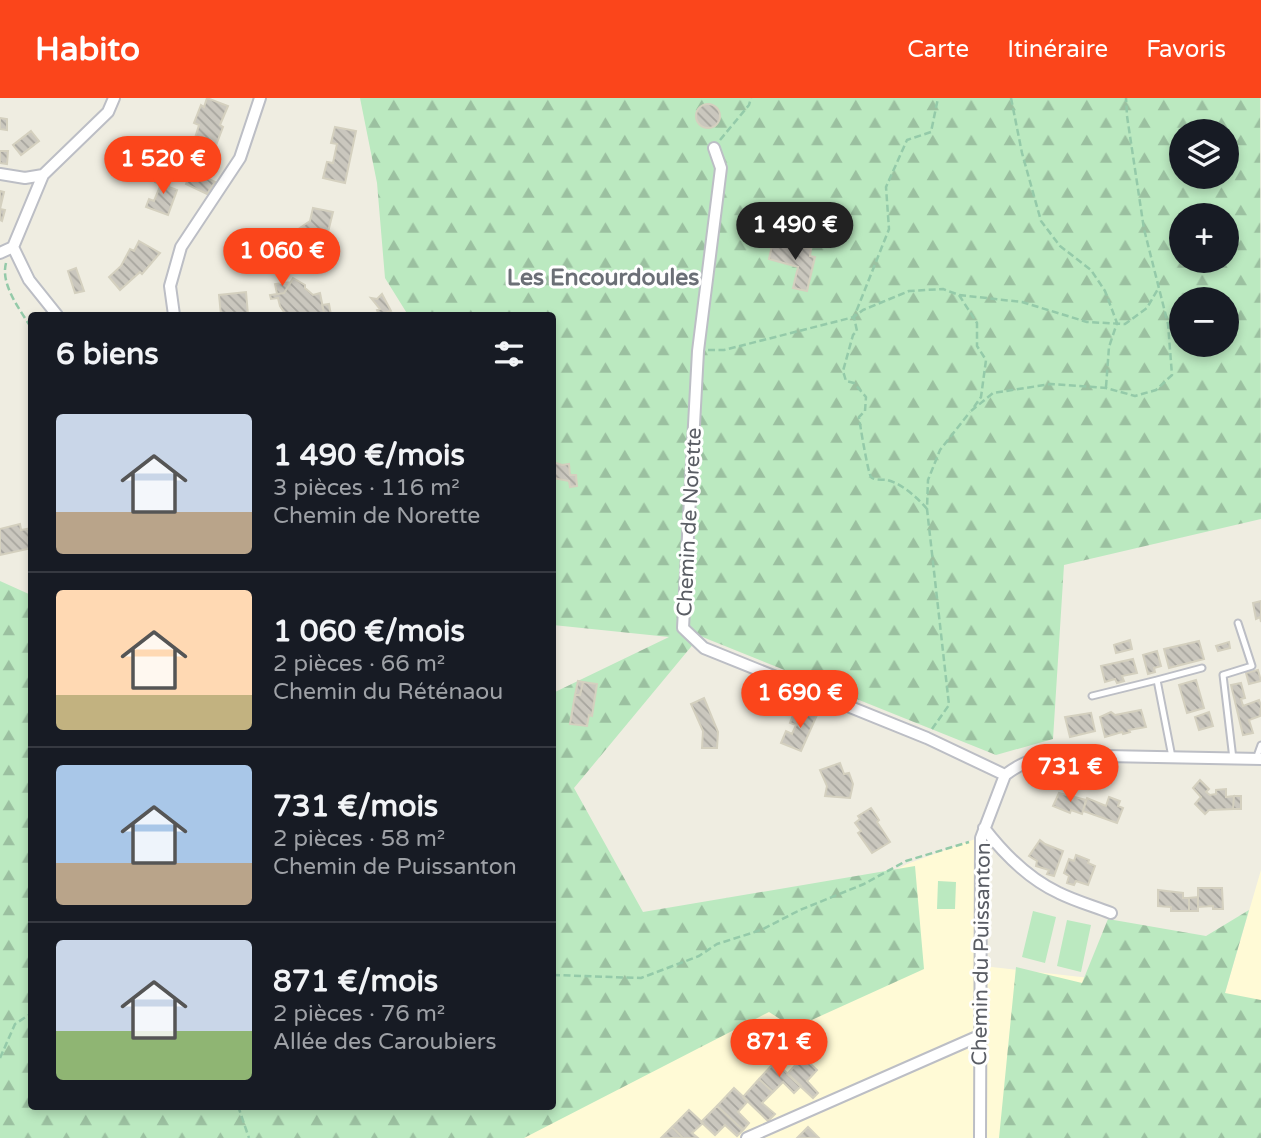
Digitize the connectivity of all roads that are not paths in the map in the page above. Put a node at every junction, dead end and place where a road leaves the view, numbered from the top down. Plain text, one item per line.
1 (114, 98) edge
2 (260, 98) edge
3 (714, 148) road end
4 (0, 173) edge
5 (43, 175) junction
6 (13, 247) junction
7 (0, 253) edge
8 (55, 312) edge
9 (174, 312) edge
10 (1238, 623) dead end
11 (1202, 668) dead end
12 (1157, 680) junction
13 (1092, 696) dead end
14 (1261, 745) edge
15 (1172, 757) junction
16 (1233, 759) junction
17 (1258, 759) edge
18 (1005, 775) junction
19 (983, 833) junction
20 (1111, 913) dead end
21 (979, 1036) junction
22 (981, 1137) edge
23 (747, 1138) edge

1 - 5 street
2 - 9 street
3 - 18 street, Chemin de Norette
4 - 5 street
5 - 6 street
6 - 7 street
6 - 8 street
10 - 16 lane
11 - 12 lane
12 - 13 lane
12 - 15 lane
14 - 17 lane
15 - 16 street
15 - 18 street
16 - 17 street
18 - 19 street, Chemin du Puissanton
19 - 20 street
19 - 21 street, Chemin du Puissanton
21 - 22 street, Chemin du Puissanton
21 - 23 street

